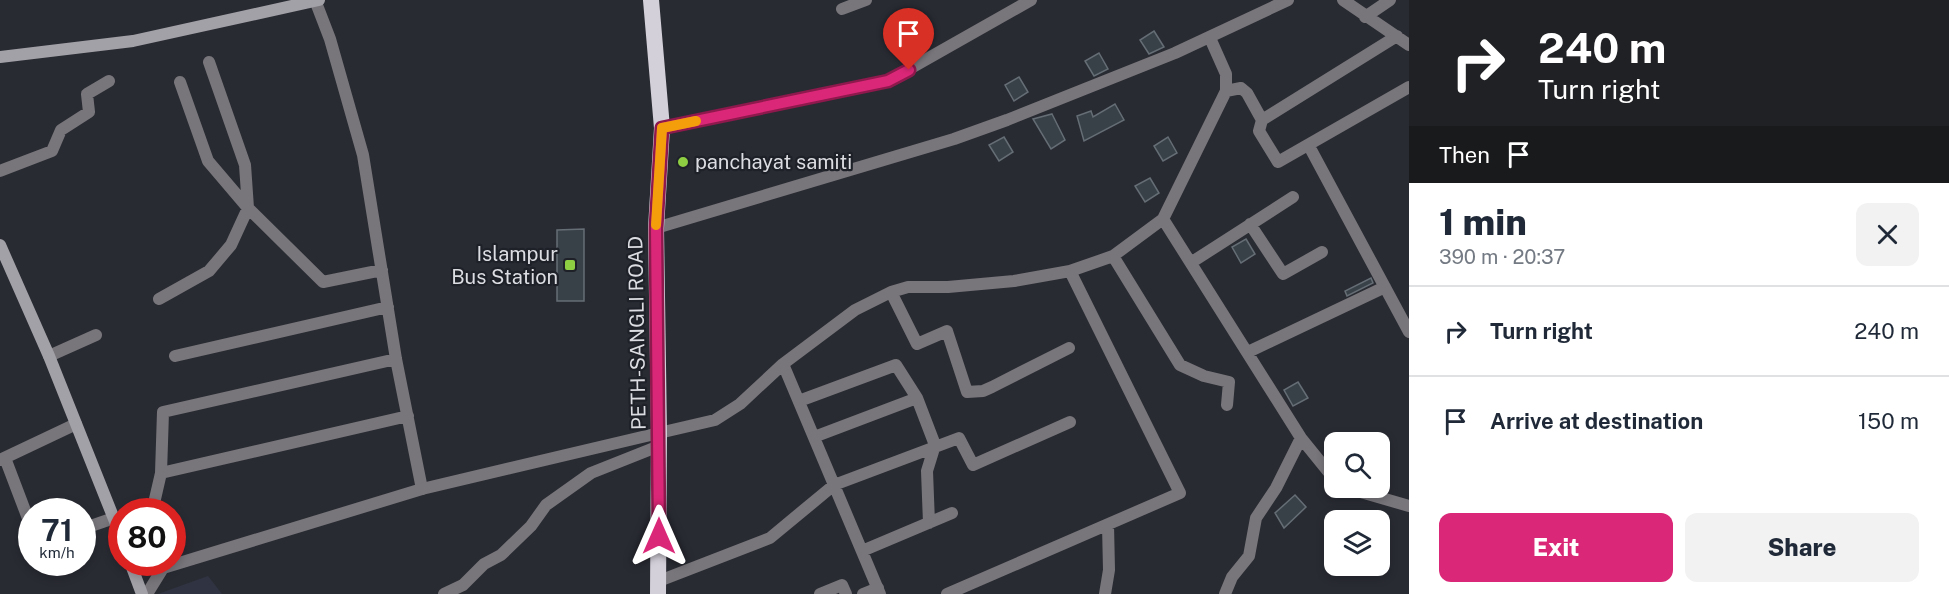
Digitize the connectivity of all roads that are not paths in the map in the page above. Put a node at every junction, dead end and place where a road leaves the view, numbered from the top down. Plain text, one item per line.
1 (317, 0) edge
2 (651, 0) edge
3 (866, 0) edge
4 (1031, 0) edge
5 (1288, 0) edge
6 (1343, 0) edge
7 (1390, 0) edge
8 (843, 9) dead end
9 (1365, 17) junction
10 (1397, 36) junction
11 (1210, 38) junction
12 (1409, 45) edge
13 (0, 57) edge
14 (209, 62) dead end
15 (109, 81) dead end
16 (180, 82) dead end
17 (1409, 87) edge
18 (1226, 91) junction
19 (1262, 120) junction
20 (662, 128) junction
21 (1309, 146) junction
22 (0, 171) edge
23 (1293, 197) dead end
24 (248, 208) junction
25 (1163, 219) junction
26 (1250, 224) junction
27 (656, 228) junction
28 (0, 245) edge
29 (1322, 252) dead end
30 (1113, 256) junction
31 (1192, 262) junction
32 (382, 270) junction
33 (1070, 271) junction
34 (1385, 287) junction
35 (891, 292) junction
36 (159, 299) dead end
37 (388, 307) junction
38 (1409, 332) edge
39 (96, 335) dead end
40 (1069, 348) dead end
41 (1248, 352) junction
42 (49, 356) junction
43 (175, 356) dead end
44 (396, 359) junction
45 (783, 364) junction
46 (917, 398) junction
47 (799, 401) junction
48 (1227, 405) dead end
49 (408, 416) junction
50 (1070, 422) dead end
51 (76, 424) junction
52 (814, 437) junction
53 (1301, 438) junction
54 (659, 439) junction
55 (935, 446) junction
56 (2, 459) edge
57 (1324, 466) edge
58 (161, 473) junction
59 (834, 485) junction
60 (422, 489) junction
61 (19, 498) edge
62 (155, 498) edge
63 (1381, 498) edge
64 (108, 503) edge
65 (1409, 506) edge
66 (952, 513) dead end
67 (929, 523) junction
68 (1108, 525) junction
69 (862, 551) junction
70 (186, 558) edge
71 (135, 576) edge
72 (156, 576) edge
73 (658, 587) edge
74 (879, 591) edge
75 (142, 594) edge
76 (147, 594) edge
77 (444, 594) edge
78 (820, 594) edge
79 (846, 594) edge
80 (863, 594) edge
81 (947, 594) edge
82 (1105, 594) edge
83 (1225, 594) edge

1 - 13 main road
1 - 32 street
2 - 20 highway, PETH-SANGLI ROAD
3 - 8 street
4 - 20 street
5 - 11 street
6 - 9 street
7 - 9 street
9 - 10 street
10 - 12 street
10 - 19 street
11 - 18 street
11 - 27 street
14 - 24 street
15 - 22 street
16 - 24 street
17 - 21 street
18 - 19 street
18 - 25 street
19 - 21 street
20 - 27 highway, PETH-SANGLI ROAD
21 - 34 street
23 - 26 street
24 - 32 street
24 - 36 street
25 - 30 street
25 - 31 street
26 - 29 street
26 - 31 street
27 - 54 highway, PETH-SANGLI ROAD
28 - 42 main road
30 - 33 street
30 - 48 street
31 - 41 street
32 - 37 street
33 - 35 street
33 - 68 street
34 - 38 street
34 - 41 street
35 - 40 street
35 - 45 street
37 - 43 street
37 - 44 street
39 - 42 street
41 - 53 street
42 - 51 main road
44 - 49 street
44 - 58 street
45 - 47 street
45 - 54 street
46 - 47 street
46 - 52 street
46 - 55 street
47 - 52 street
49 - 58 street
49 - 60 street
50 - 55 street
51 - 56 street
51 - 64 main road
52 - 59 street
53 - 57 street
53 - 83 street
54 - 60 street
54 - 73 highway, PETH-SANGLI ROAD
54 - 77 street
55 - 59 street
55 - 67 street
56 - 61 street
58 - 62 street
59 - 69 street
59 - 73 street
60 - 70 street
63 - 65 street
66 - 67 street
67 - 69 street
68 - 81 street
68 - 82 street
69 - 74 street
71 - 75 main road
72 - 76 street
74 - 80 street
78 - 79 street

